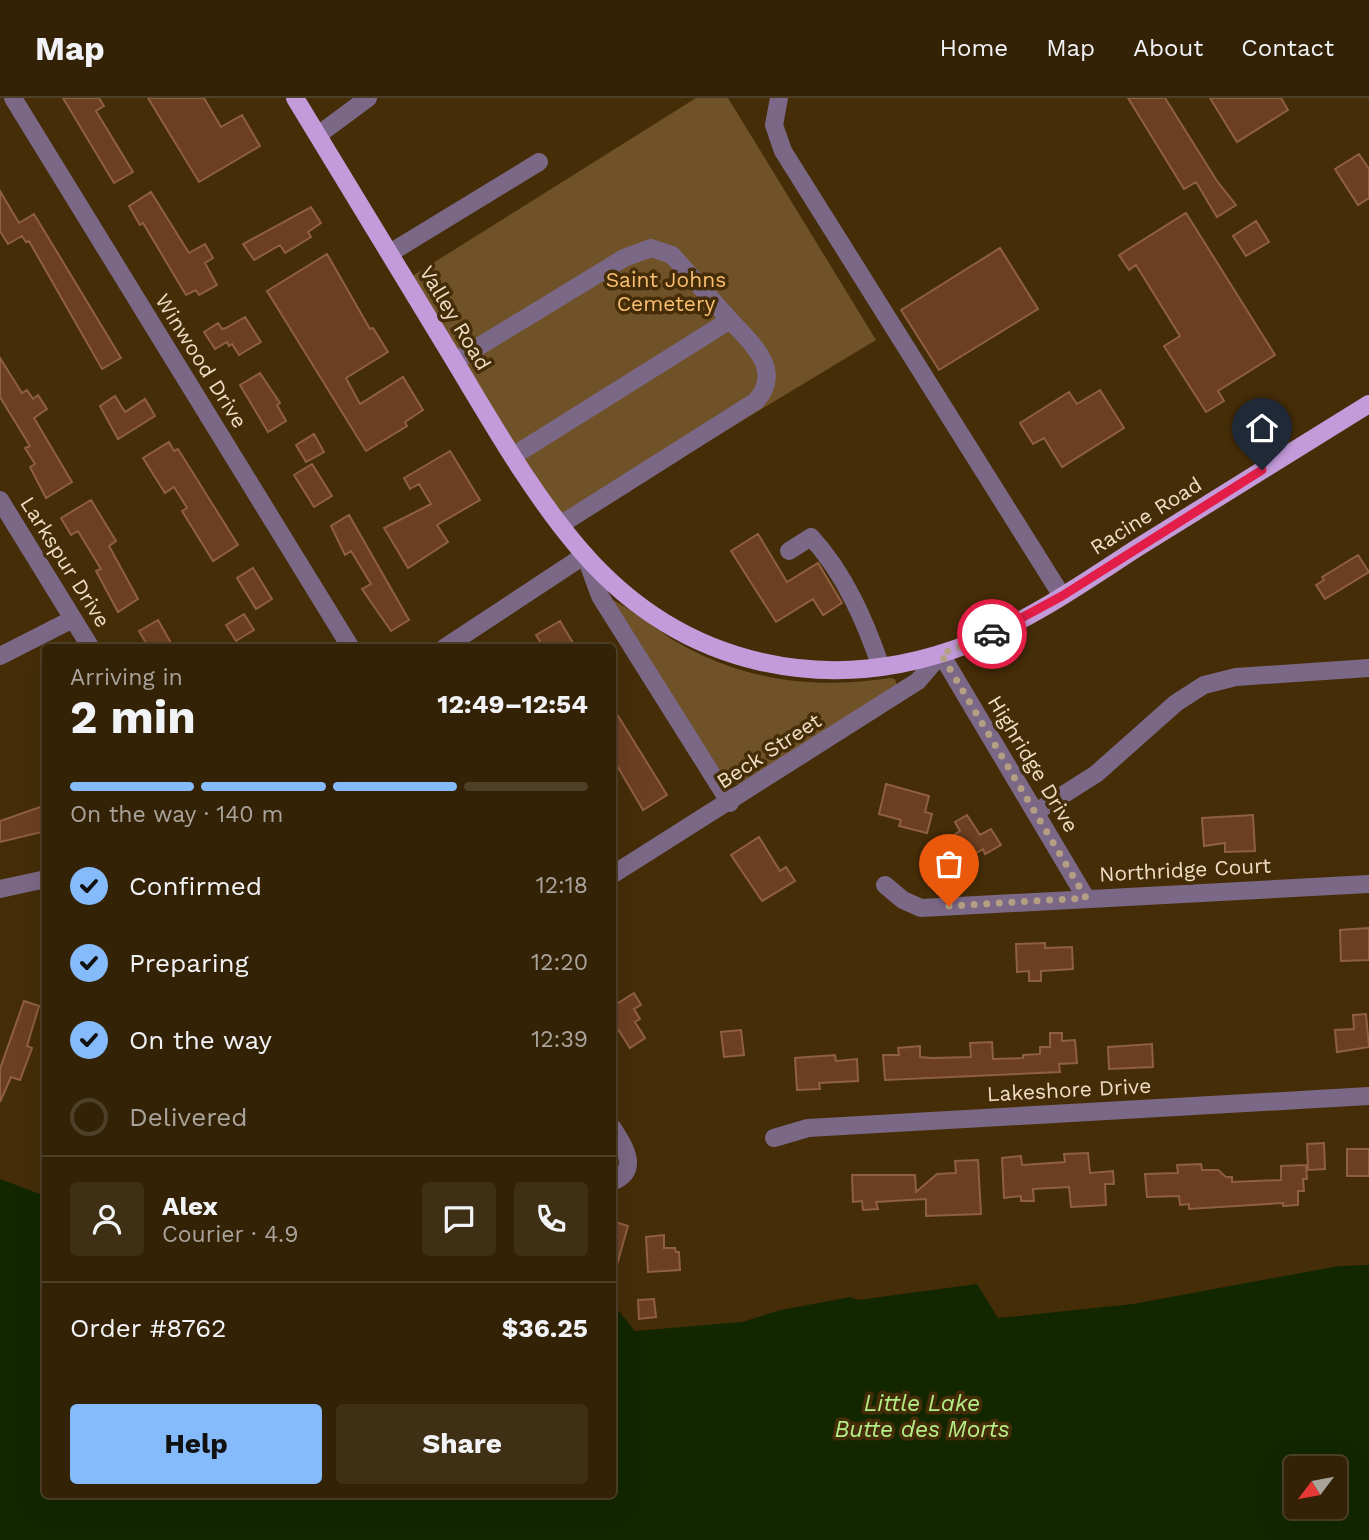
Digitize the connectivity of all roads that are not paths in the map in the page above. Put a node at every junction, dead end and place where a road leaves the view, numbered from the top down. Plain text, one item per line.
1 (13, 98) edge
2 (295, 98) edge
3 (368, 98) edge
4 (779, 98) edge
5 (318, 135) junction
6 (539, 162) dead end
7 (390, 253) junction
8 (730, 320) junction
9 (455, 361) junction
10 (1369, 404) edge
11 (513, 456) junction
12 (0, 500) edge
13 (560, 525) junction
14 (789, 551) dead end
15 (585, 555) junction
16 (1062, 596) junction
17 (73, 619) junction
18 (89, 644) edge
19 (349, 644) edge
20 (450, 644) edge
21 (941, 654) junction
22 (0, 656) edge
23 (881, 667) junction
24 (1369, 668) edge
25 (730, 803) junction
26 (1036, 812) junction
27 (616, 874) edge
28 (42, 880) edge
29 (1369, 884) edge
30 (885, 885) dead end
31 (0, 889) edge
32 (1086, 898) junction
33 (1369, 1096) edge
34 (616, 1133) edge
35 (774, 1138) dead end
36 (616, 1179) edge

1 - 19 street, Winwood Drive
2 - 5 main road, Valley Road
3 - 5 street
4 - 16 street
5 - 7 main road, Valley Road
6 - 7 street
7 - 9 main road, Valley Road
8 - 9 street
8 - 11 street
8 - 13 street
9 - 11 main road, Valley Road
10 - 16 main road, Racine Road
11 - 13 main road, Valley Road
12 - 17 street, Larkspur Drive
13 - 15 main road, Valley Road
14 - 23 street
15 - 20 street
15 - 23 main road, Valley Road
15 - 25 street, Valley Road
16 - 21 main road, Racine Road
17 - 18 street, Larkspur Drive
17 - 22 street
21 - 23 main road, Valley Road
21 - 25 street, Beck Street
21 - 26 street, Highridge Drive
24 - 26 street
25 - 27 street, Beck Street
26 - 32 street, Highridge Drive
28 - 31 street
29 - 32 street, Northridge Court
30 - 32 street, Northridge Court
33 - 35 street, Lakeshore Drive
34 - 36 street

